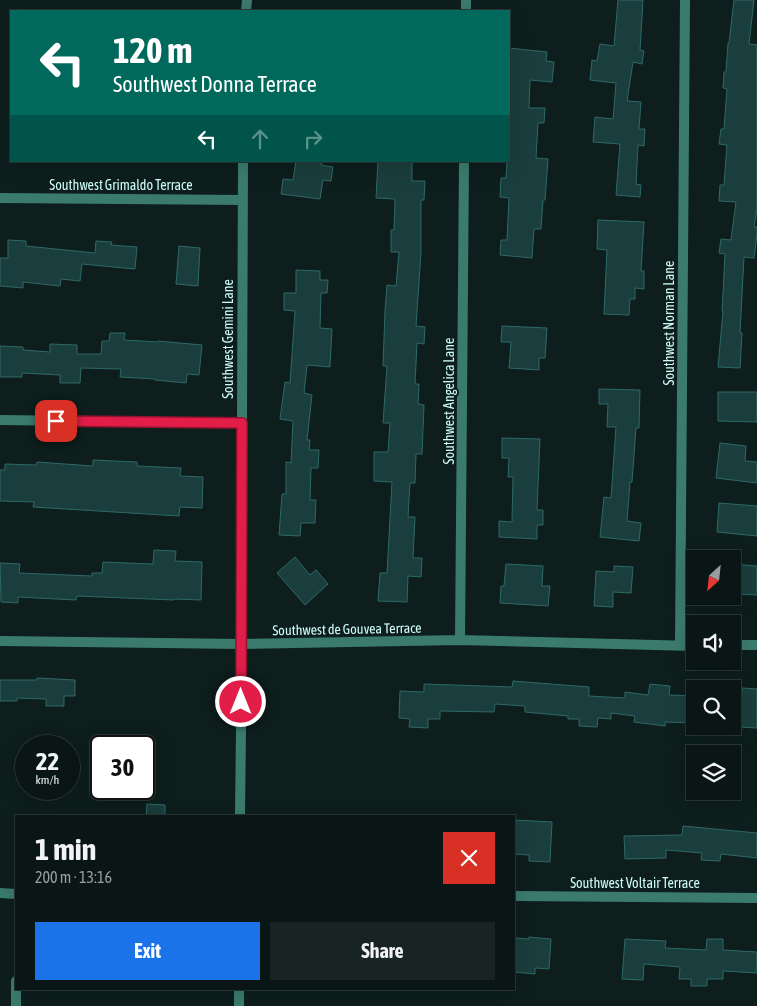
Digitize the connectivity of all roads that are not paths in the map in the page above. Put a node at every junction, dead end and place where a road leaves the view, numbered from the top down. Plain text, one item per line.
1 (684, 0) edge
2 (244, 162) edge
3 (464, 162) edge
4 (0, 198) edge
5 (243, 200) junction
6 (0, 420) edge
7 (242, 423) junction
8 (460, 640) junction
9 (0, 641) edge
10 (242, 644) junction
11 (741, 645) edge
12 (757, 645) edge
13 (680, 646) junction
14 (686, 646) edge
15 (240, 815) edge
16 (0, 894) edge
17 (15, 894) edge
18 (515, 896) edge
19 (757, 898) edge
20 (16, 990) edge
21 (239, 990) edge
22 (16, 1006) edge
23 (239, 1006) edge

1 - 13 street, Southwest Norman Lane
2 - 5 street, Southwest Gemini Lane
3 - 8 street, Southwest Angelica Lane
4 - 5 street, Southwest Grimaldo Terrace
5 - 7 street, Southwest Gemini Lane
6 - 7 street
7 - 10 street, Southwest Gemini Lane
8 - 10 street, Southwest de Gouvea Terrace
8 - 13 street, Southwest de Gouvea Terrace
9 - 10 street, Southwest de Gouvea Terrace
10 - 15 street, Southwest Gemini Lane
11 - 12 street
13 - 14 street, Southwest de Gouvea Terrace
16 - 17 street
18 - 19 street, Southwest Voltair Terrace
20 - 22 street
21 - 23 street

